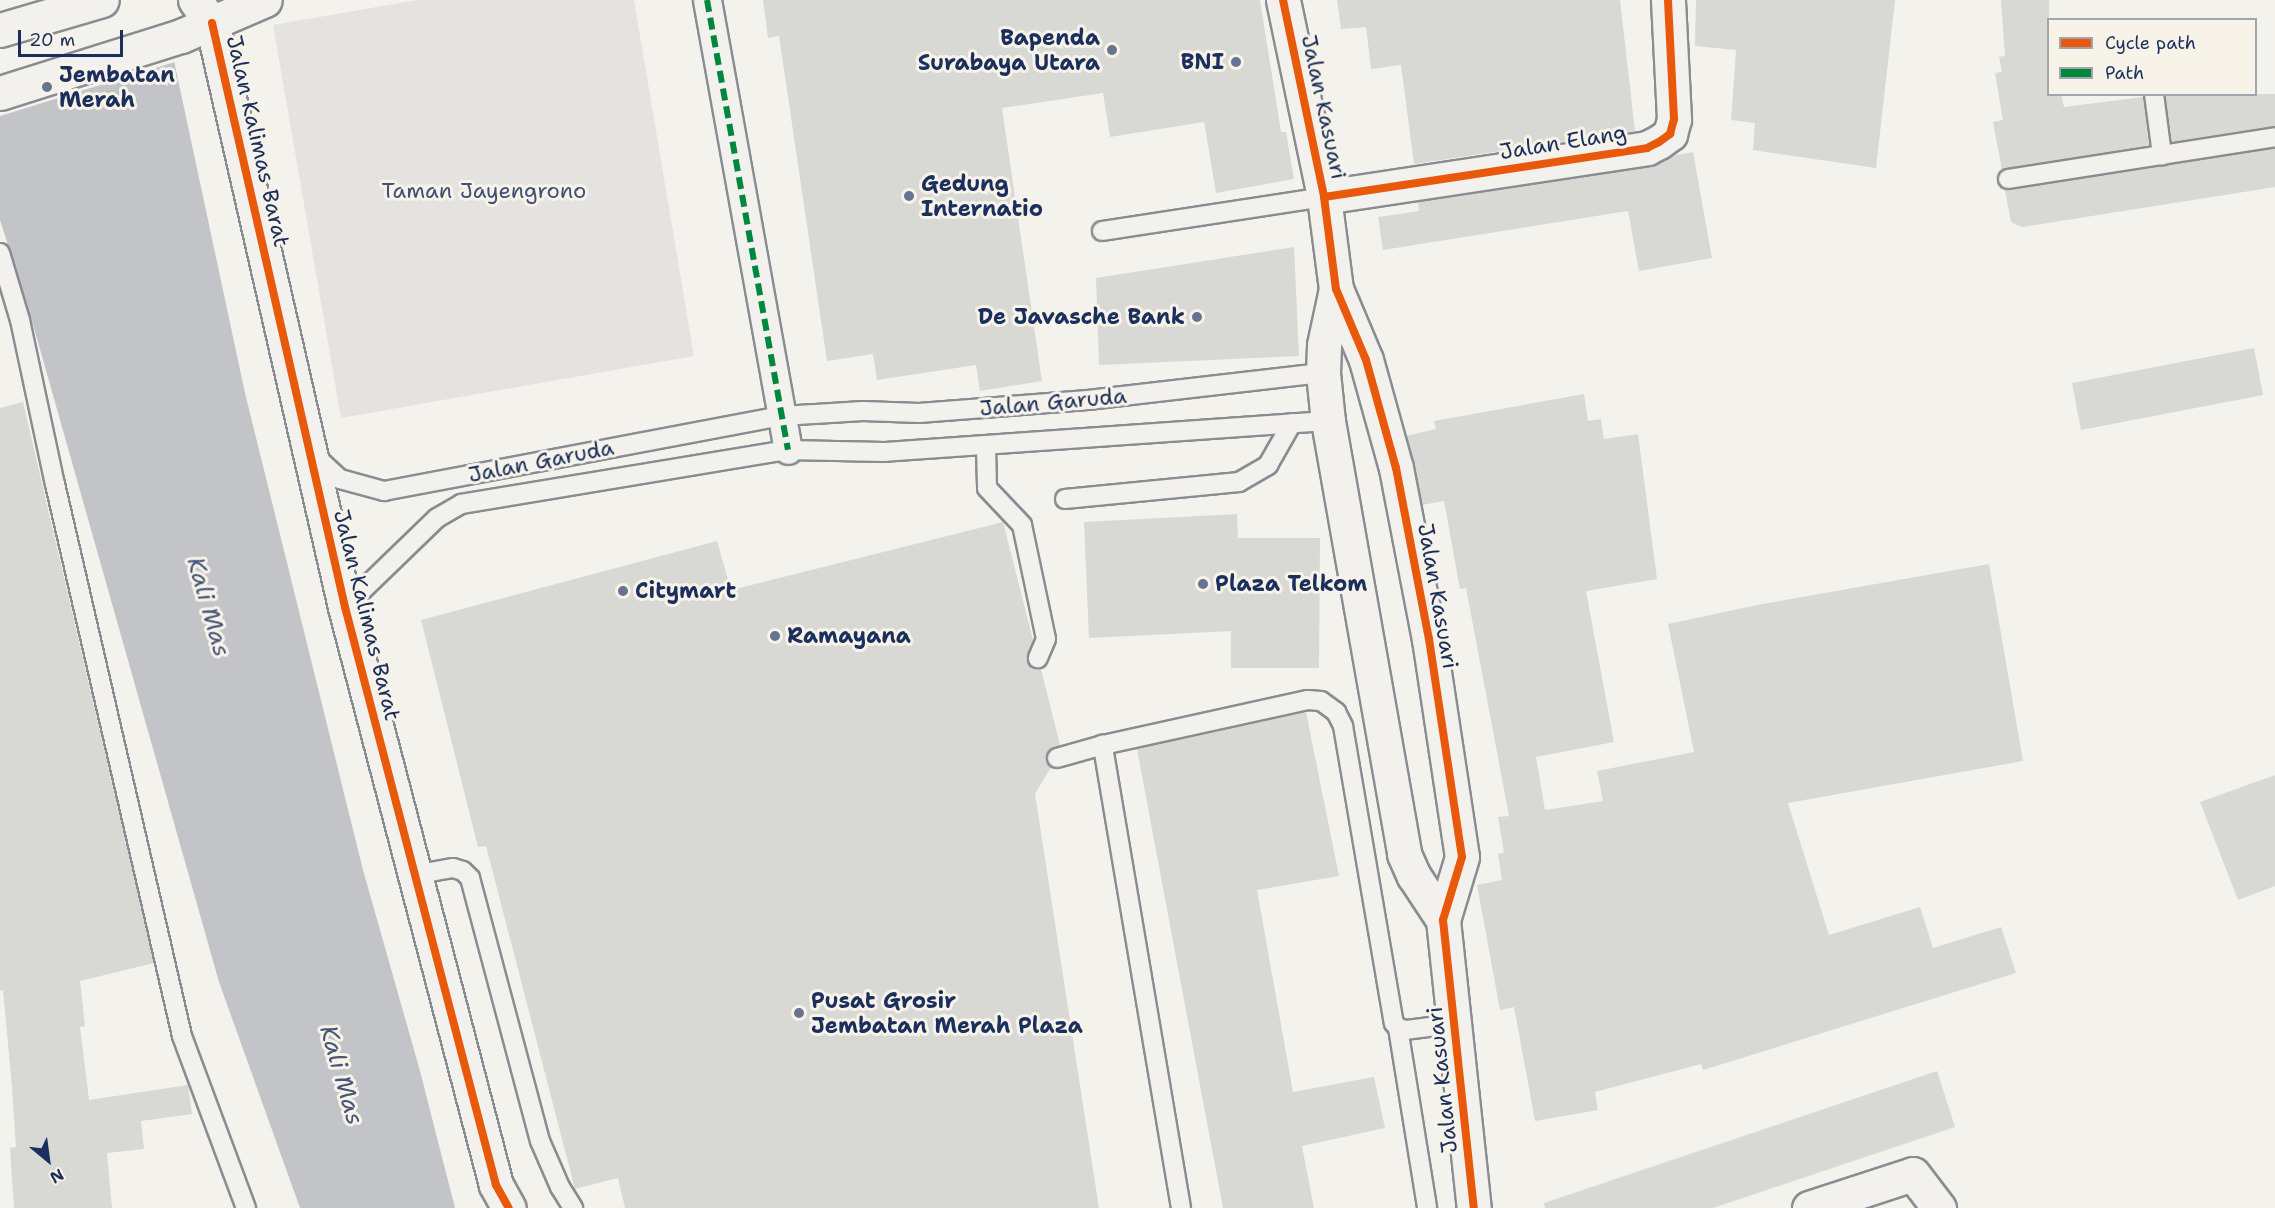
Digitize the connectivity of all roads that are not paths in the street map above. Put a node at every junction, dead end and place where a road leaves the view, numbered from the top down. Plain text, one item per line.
1 (102, 0) edge
2 (265, 0) edge
3 (707, 0) edge
4 (1283, 0) edge
5 (1668, 0) edge
6 (203, 12) edge
7 (0, 30) edge
8 (0, 93) edge
9 (2154, 96) edge
10 (2275, 137) edge
11 (2162, 155) junction
12 (2008, 179) dead end
13 (1324, 197) junction
14 (1102, 231) dead end
15 (0, 253) edge
16 (1336, 289) junction
17 (1323, 373) junction
18 (782, 416) junction
19 (1328, 421) junction
20 (1293, 423) junction
21 (986, 446) junction
22 (788, 450) junction
23 (310, 452) junction
24 (1065, 499) dead end
25 (345, 607) junction
26 (1038, 658) dead end
27 (1102, 745) junction
28 (1057, 758) dead end
29 (413, 875) junction
30 (1443, 920) junction
31 (1453, 1024) junction
32 (1398, 1028) junction
33 (246, 1208) edge
34 (509, 1208) edge
35 (573, 1208) edge
36 (1181, 1208) edge
37 (1427, 1208) edge
38 (1474, 1208) edge
39 (1809, 1208) edge
40 (1939, 1208) edge

1 - 7 street
2 - 6 street
3 - 18 street
4 - 13 street, Jalan Kasuari
5 - 13 street, Jalan Elang
6 - 8 street
6 - 23 street, Jalan Kalimas Barat
9 - 11 lane
10 - 11 lane
11 - 12 lane
13 - 14 lane
13 - 16 street, Jalan Kasuari
15 - 33 lane
16 - 17 street, Jalan Kasuari
16 - 30 street, Jalan Kasuari
17 - 18 lane, Jalan Garuda
17 - 19 street, Jalan Kasuari
18 - 22 street
18 - 23 lane, Jalan Garuda
19 - 20 lane, Jalan Garuda
19 - 30 street, Jalan Kasuari
20 - 21 lane, Jalan Garuda
20 - 24 lane
21 - 22 lane, Jalan Garuda
21 - 26 lane
22 - 25 lane, Jalan Garuda
23 - 25 street, Jalan Kalimas Barat
25 - 29 street, Jalan Kalimas Barat
27 - 28 lane
27 - 32 lane
27 - 36 lane
29 - 34 street, Jalan Kalimas Barat
29 - 35 lane
30 - 31 street, Jalan Kasuari
31 - 32 lane
31 - 38 street, Jalan Kasuari
32 - 37 lane
39 - 40 street

